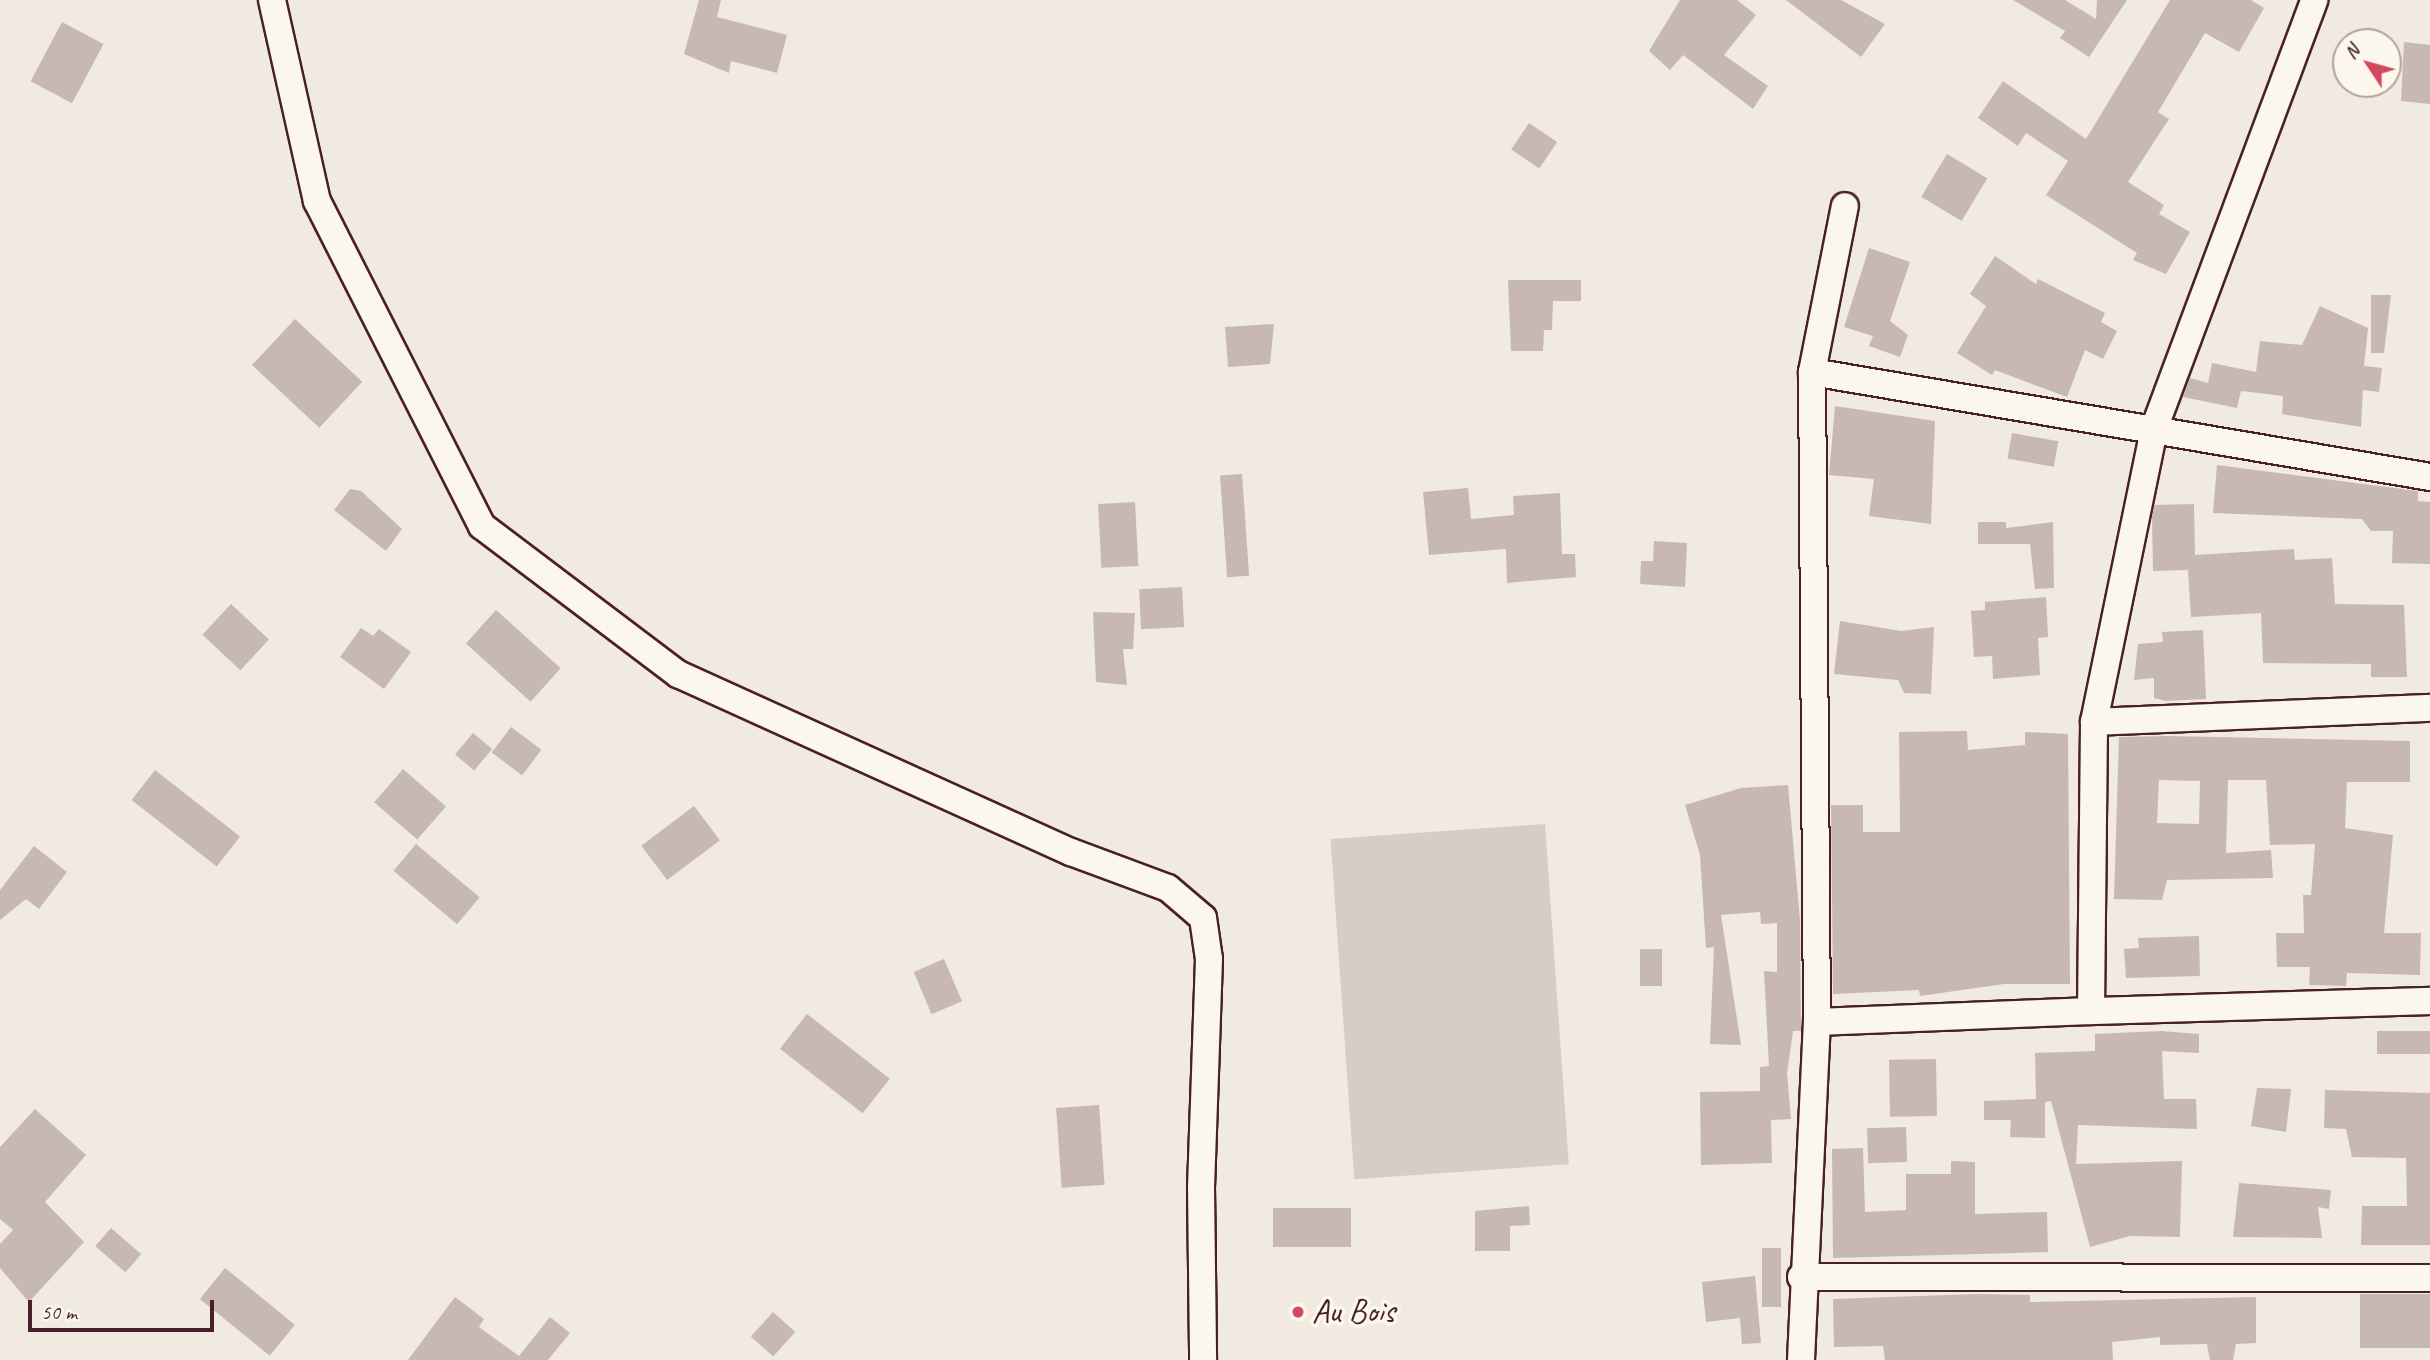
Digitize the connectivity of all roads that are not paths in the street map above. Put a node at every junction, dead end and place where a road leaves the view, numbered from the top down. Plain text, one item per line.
1 (272, 0) edge
2 (2314, 0) edge
3 (1845, 206) dead end
4 (1812, 372) junction
5 (2154, 429) junction
6 (2430, 477) edge
7 (2430, 708) edge
8 (2094, 722) junction
9 (2430, 1001) edge
10 (2091, 1011) junction
11 (1817, 1022) junction
12 (1801, 1278) junction
13 (2430, 1278) edge
14 (1203, 1360) edge
15 (1801, 1360) edge

1 - 14 street
2 - 5 street
3 - 4 street
4 - 5 street
4 - 11 street
5 - 6 street
5 - 8 street
7 - 8 street
8 - 10 street
9 - 10 street
10 - 11 street
11 - 12 street
12 - 13 street
12 - 15 street

